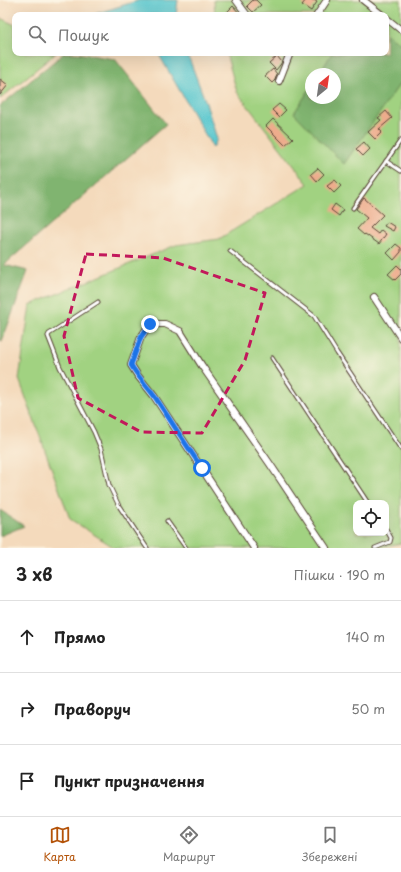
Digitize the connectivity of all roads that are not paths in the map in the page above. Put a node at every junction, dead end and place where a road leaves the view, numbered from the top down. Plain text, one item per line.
1 (236, 0) edge
2 (327, 0) edge
3 (363, 0) edge
4 (245, 12) edge
5 (318, 12) edge
6 (378, 12) edge
7 (389, 20) edge
8 (401, 30) edge
9 (287, 56) edge
10 (279, 81) dead end
11 (401, 140) edge
12 (386, 161) junction
13 (401, 171) edge
14 (353, 208) dead end
15 (230, 251) dead end
16 (374, 297) dead end
17 (98, 302) dead end
18 (401, 338) edge
19 (272, 358) dead end
20 (401, 449) edge
21 (366, 500) edge
22 (167, 521) dead end
23 (389, 534) edge
24 (147, 548) edge
25 (186, 548) edge
26 (254, 548) edge
27 (326, 548) edge
28 (375, 548) edge

1 - 4 street
2 - 5 street
3 - 6 street
7 - 8 street
9 - 10 street
11 - 12 lane
12 - 13 lane
12 - 14 lane
15 - 20 lane
16 - 18 street
17 - 24 lane
19 - 21 lane
22 - 25 lane
23 - 28 lane
26 - 27 street

